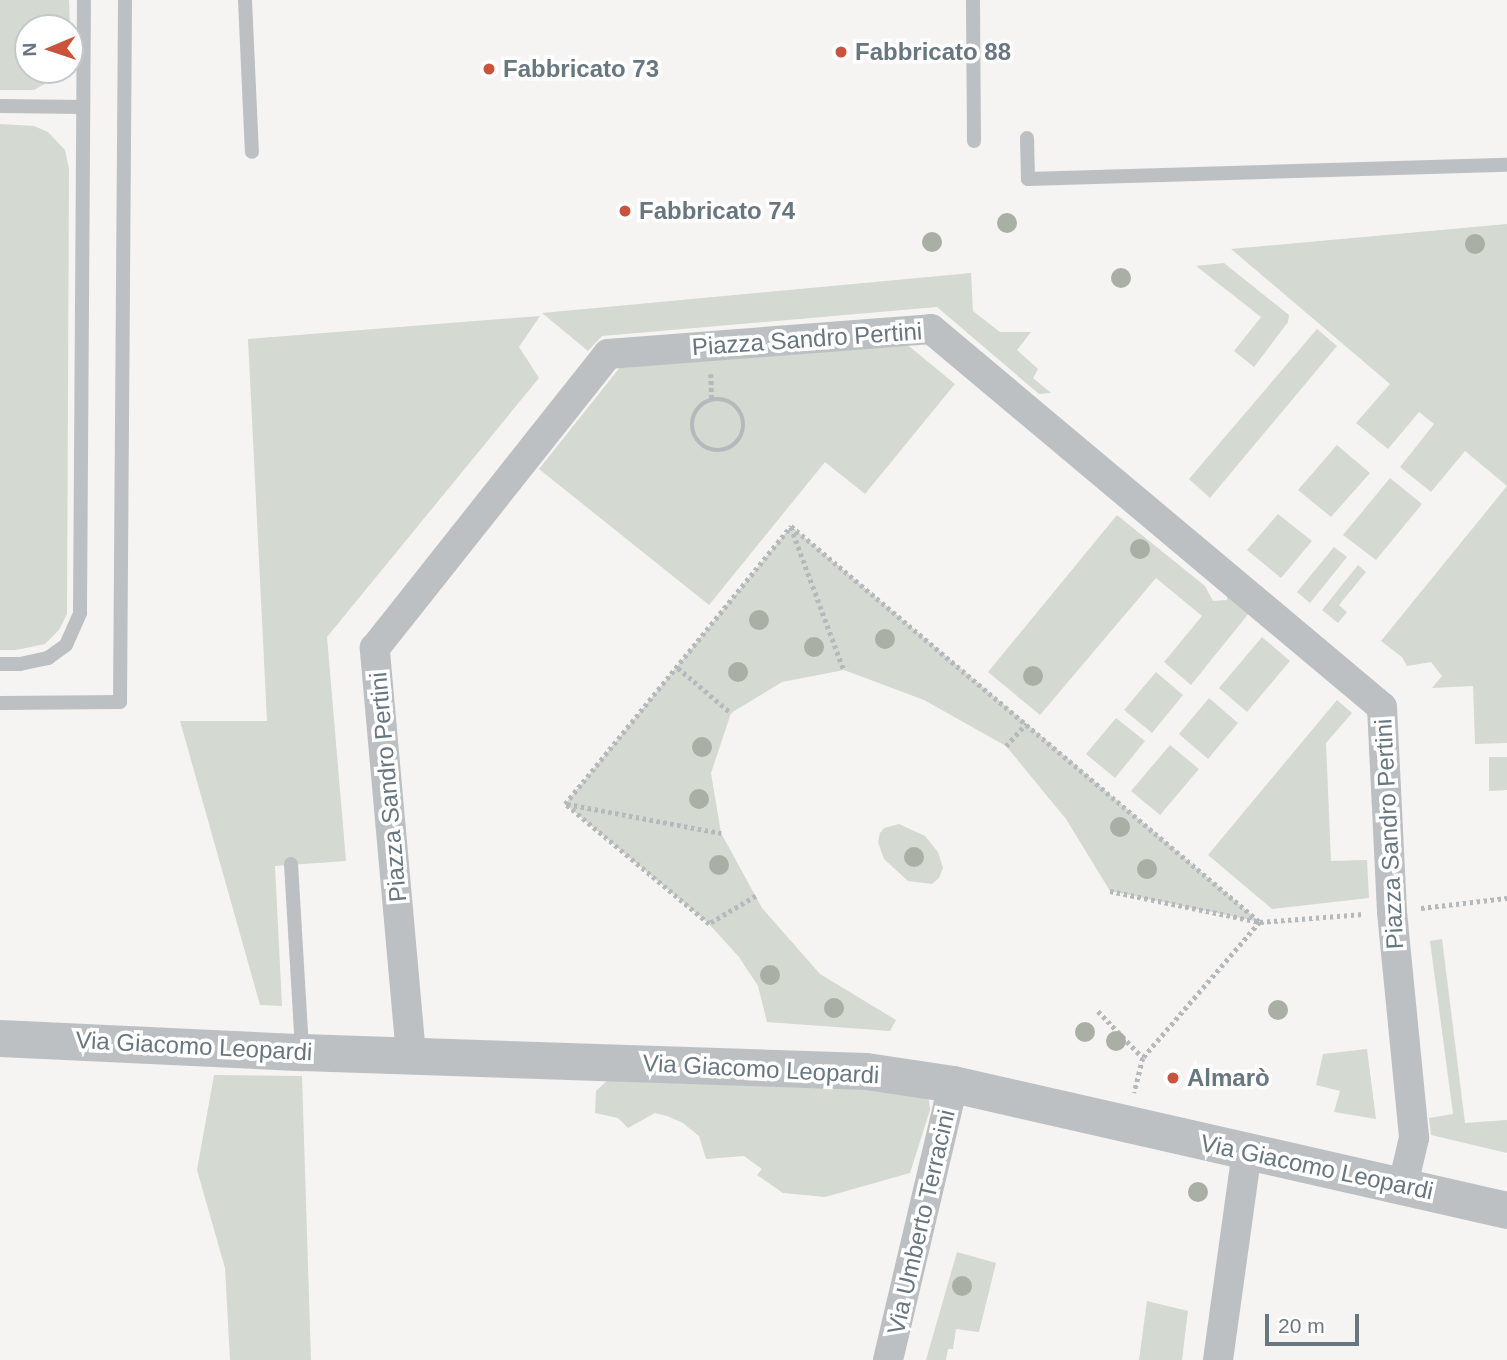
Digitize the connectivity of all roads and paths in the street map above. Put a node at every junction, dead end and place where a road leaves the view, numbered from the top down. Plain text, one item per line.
1 (84, 0) edge
2 (125, 0) edge
3 (245, 0) edge
4 (973, 0) edge
5 (0, 106) edge
6 (83, 107) junction
7 (1027, 138) dead end
8 (974, 141) dead end
9 (252, 152) dead end
10 (1507, 165) edge
11 (692, 431) joint
12 (791, 526) junction
13 (0, 664) edge
14 (678, 668) junction
15 (844, 670) dead end
16 (0, 703) edge
17 (731, 713) dead end
18 (1027, 724) junction
19 (1006, 746) dead end
20 (565, 804) junction
21 (721, 833) dead end
22 (291, 864) dead end
23 (1110, 891) dead end
24 (756, 896) dead end
25 (1507, 898) edge
26 (1392, 912) junction
27 (1260, 922) junction
28 (1098, 1011) dead end
29 (0, 1038) edge
30 (302, 1052) junction
31 (411, 1055) junction
32 (1143, 1058) junction
33 (953, 1084) junction
34 (1126, 1124) junction
35 (1247, 1151) junction
36 (1403, 1185) junction
37 (1507, 1210) edge
38 (888, 1360) edge
39 (1218, 1360) edge

1 - 6 lane
2 - 16 lane
3 - 9 lane
4 - 8 lane
5 - 6 lane
6 - 13 lane
7 - 10 lane
11 - 11 path
12 - 14 path
12 - 15 path
12 - 18 path
14 - 17 path
14 - 20 path
18 - 19 path
18 - 27 path
20 - 21 path
20 - 24 path
22 - 30 lane
23 - 27 path
25 - 26 path
26 - 27 path
26 - 31 street, Piazza Sandro Pertini
26 - 36 street, Piazza Sandro Pertini
27 - 32 path
28 - 32 path
29 - 30 street, Via Giacomo Leopardi
30 - 31 street, Via Giacomo Leopardi
31 - 33 street, Via Giacomo Leopardi
32 - 34 path
33 - 34 street, Via Giacomo Leopardi
33 - 38 street, Via Umberto Terracini
34 - 35 street, Via Giacomo Leopardi
35 - 36 street, Via Giacomo Leopardi
35 - 39 street
36 - 37 street, Via Giacomo Leopardi

